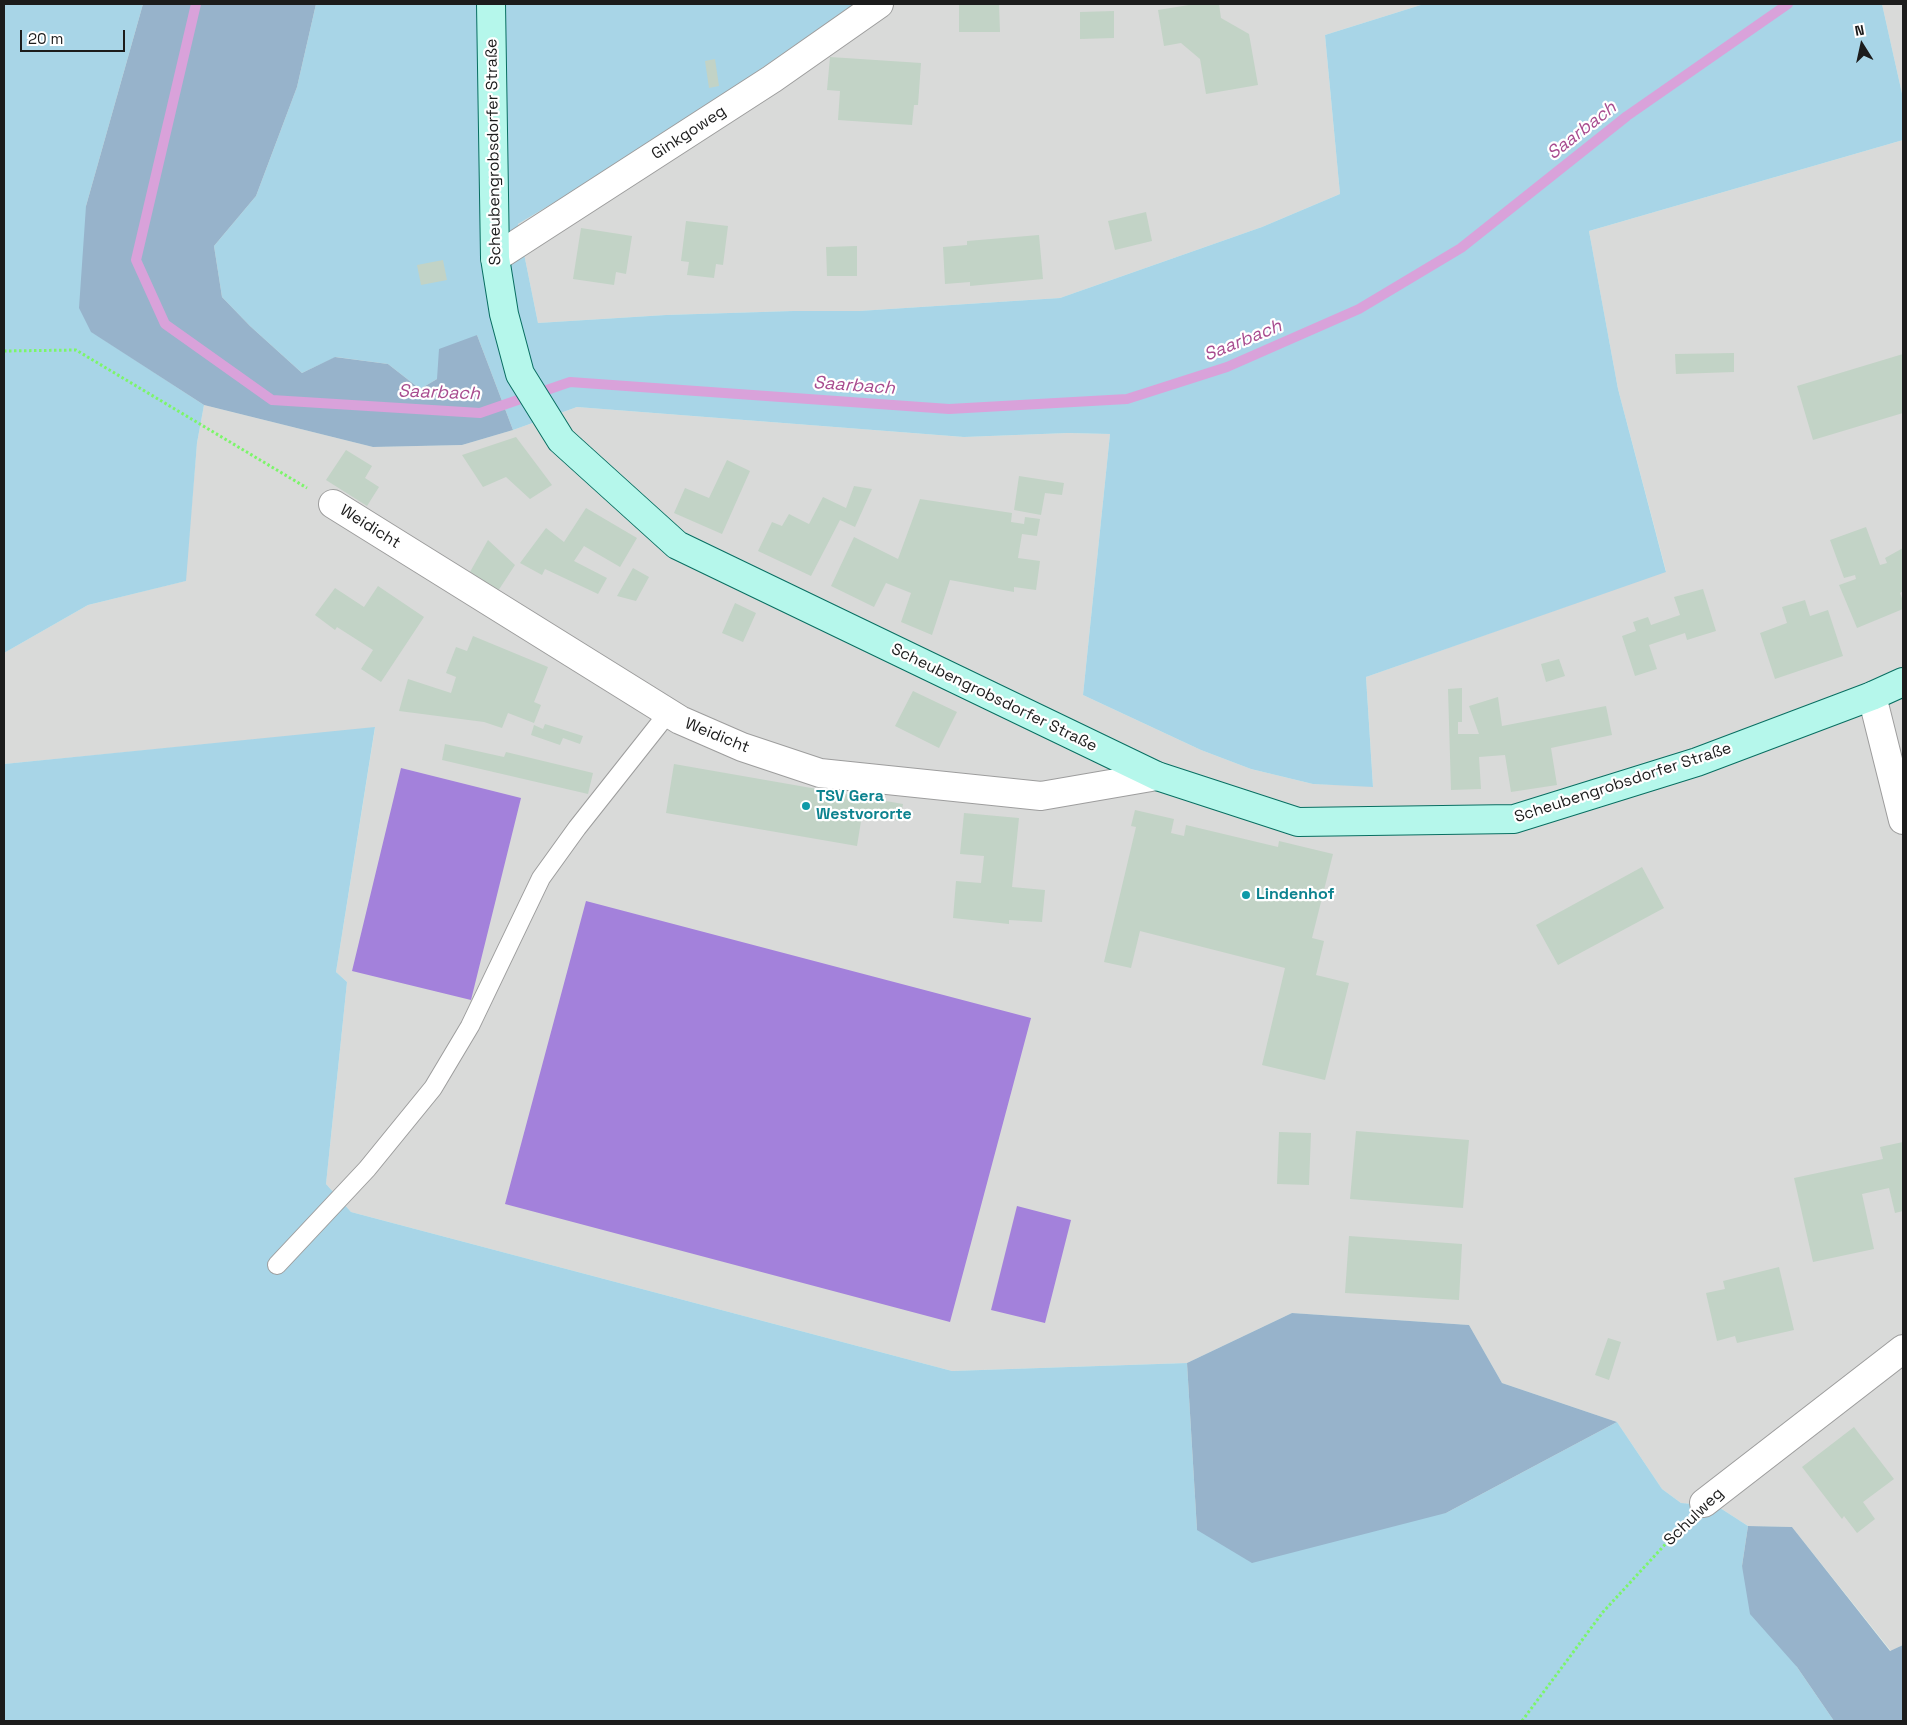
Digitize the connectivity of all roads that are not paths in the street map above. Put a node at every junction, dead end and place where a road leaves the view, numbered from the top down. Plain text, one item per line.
1 (491, 4) edge
2 (879, 4) edge
3 (495, 258) junction
4 (333, 504) road end
5 (1903, 682) edge
6 (1872, 696) junction
7 (668, 713) junction
8 (1157, 776) junction
9 (1903, 820) edge
10 (277, 1265) dead end
11 (1903, 1349) edge
12 (1704, 1503) road end

1 - 3 main road, Scheubengrobsdorfer Straße
2 - 3 street, Ginkgoweg
3 - 8 main road, Scheubengrobsdorfer Straße
4 - 7 street, Weidicht
5 - 6 main road, Scheubengrobsdorfer Straße
6 - 8 main road, Scheubengrobsdorfer Straße
6 - 9 street
7 - 8 street, Weidicht
7 - 10 lane
11 - 12 street, Schulweg

